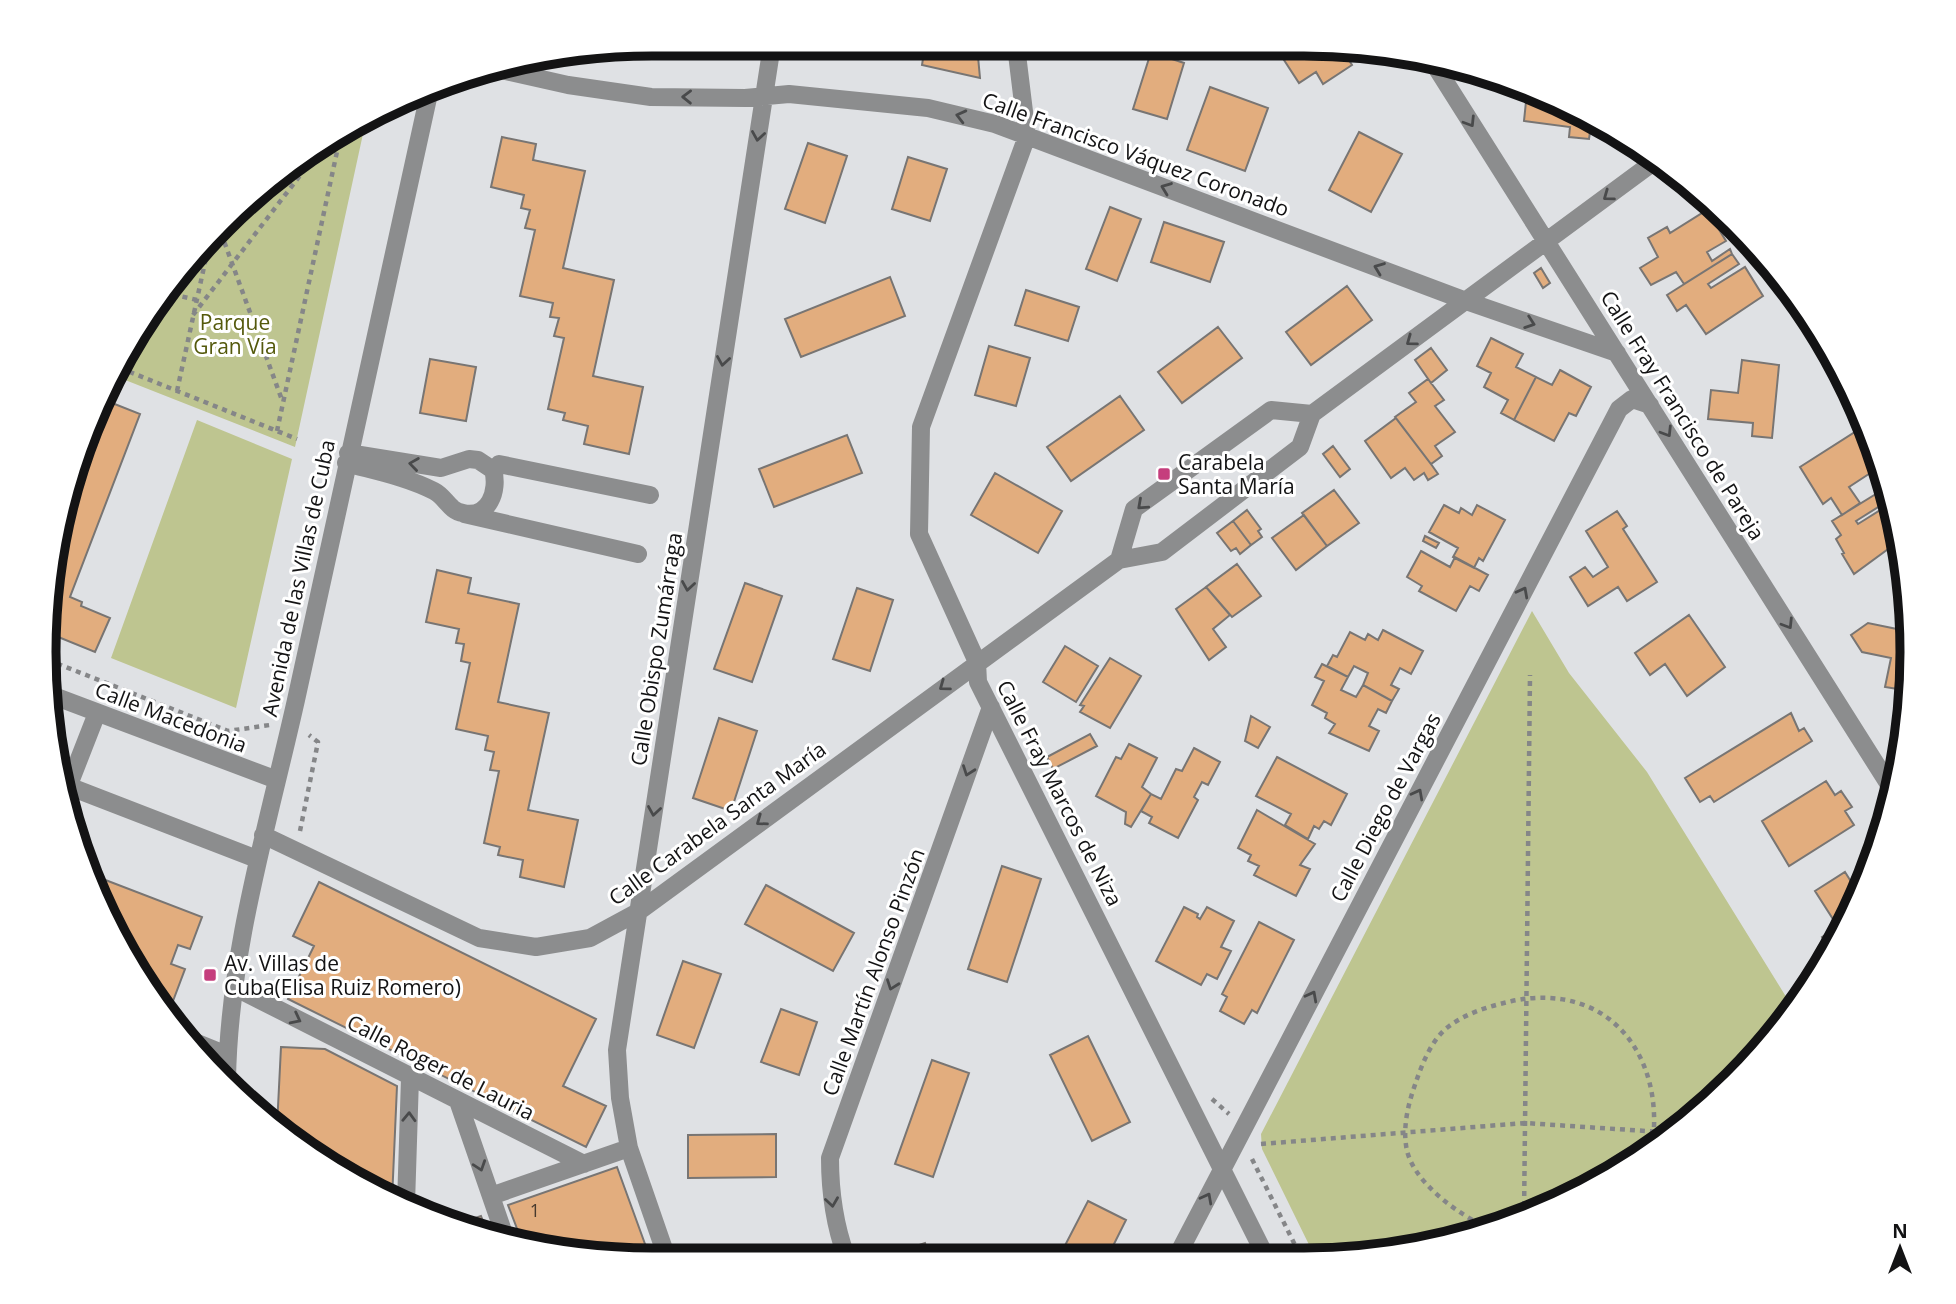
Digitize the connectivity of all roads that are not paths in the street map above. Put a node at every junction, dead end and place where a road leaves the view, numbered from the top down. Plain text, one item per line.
1 (770, 56) edge
2 (1017, 56) edge
3 (1439, 71) edge
4 (512, 73) edge
5 (765, 94) junction
6 (428, 100) edge
7 (1027, 136) junction
8 (1649, 166) edge
9 (1545, 242) junction
10 (1466, 301) junction
11 (1617, 353) junction
12 (1650, 405) junction
13 (1312, 414) junction
14 (347, 458) junction
15 (499, 464) dead end
16 (650, 495) dead end
17 (461, 513) junction
18 (638, 554) dead end
19 (1119, 560) junction
20 (977, 662) junction
21 (58, 698) edge
22 (991, 707) junction
23 (97, 713) junction
24 (1886, 779) edge
25 (70, 780) edge
26 (276, 780) junction
27 (73, 792) edge
28 (263, 835) junction
29 (257, 859) junction
30 (638, 912) junction
31 (236, 988) junction
32 (205, 1046) edge
33 (227, 1055) junction
34 (227, 1069) edge
35 (411, 1078) junction
36 (458, 1101) junction
37 (629, 1149) junction
38 (584, 1164) junction
39 (1222, 1169) junction
40 (406, 1195) edge
41 (491, 1196) junction
42 (502, 1229) edge
43 (664, 1248) edge
44 (844, 1248) edge
45 (1181, 1248) edge
46 (1262, 1248) edge

1 - 5 street, Calle Obispo Zumárraga
2 - 7 street, Calle Fray Marcos de Niza
3 -> 9 street, Calle Fray Francisco de Pareja
5 -> 4 street, Calle Francisco Váquez Coronado
7 -> 5 street, Calle Francisco Váquez Coronado
5 -> 30 street, Calle Obispo Zumárraga
6 - 14 street, Avenida de las Villas de Cuba
10 -> 7 street, Calle Francisco Váquez Coronado
7 - 20 street, Calle Fray Marcos de Niza
8 -> 9 street
9 - 10 street
9 - 11 street, Calle Fray Francisco de Pareja
10 -> 11 street, Calle Francisco Váquez Coronado
10 -> 13 street
11 - 12 street, Calle Fray Francisco de Pareja
12 -> 24 street, Calle Fray Francisco de Pareja
39 -> 12 street, Calle Diego de Vargas
13 - 19 street, Calle Carabela Santa María
13 -> 19 street
14 - 17 street
17 -> 14 street
14 - 26 street, Avenida de las Villas de Cuba
15 - 16 street
17 - 18 street
19 - 20 street, Calle Carabela Santa María
20 - 22 street, Calle Fray Marcos de Niza
20 -> 30 street, Calle Carabela Santa María
21 - 23 street, Calle Macedonia
22 - 39 street, Calle Fray Marcos de Niza
22 -> 44 street, Calle Martín Alonso Pinzón
23 - 25 street
23 - 26 street, Calle Macedonia
26 - 28 street, Avenida de las Villas de Cuba
27 - 29 street
28 - 29 street, Avenida de las Villas de Cuba
28 - 30 street, Calle Carabela Santa María
29 - 31 street, Avenida de las Villas de Cuba
30 - 37 street, Calle Obispo Zumárraga
31 - 33 street, Avenida de las Villas de Cuba
31 -> 35 street, Calle Roger de Lauria
32 - 33 street
33 - 34 street, Avenida de las Villas de Cuba
35 - 36 street, Calle Roger de Lauria
40 -> 35 street
36 - 38 street, Calle Roger de Lauria
36 -> 41 street
37 - 38 street
37 - 43 street, Calle Obispo Zumárraga
38 - 41 street
45 -> 39 street, Calle Diego de Vargas
39 - 46 street, Calle Fray Marcos de Niza
41 - 42 street

